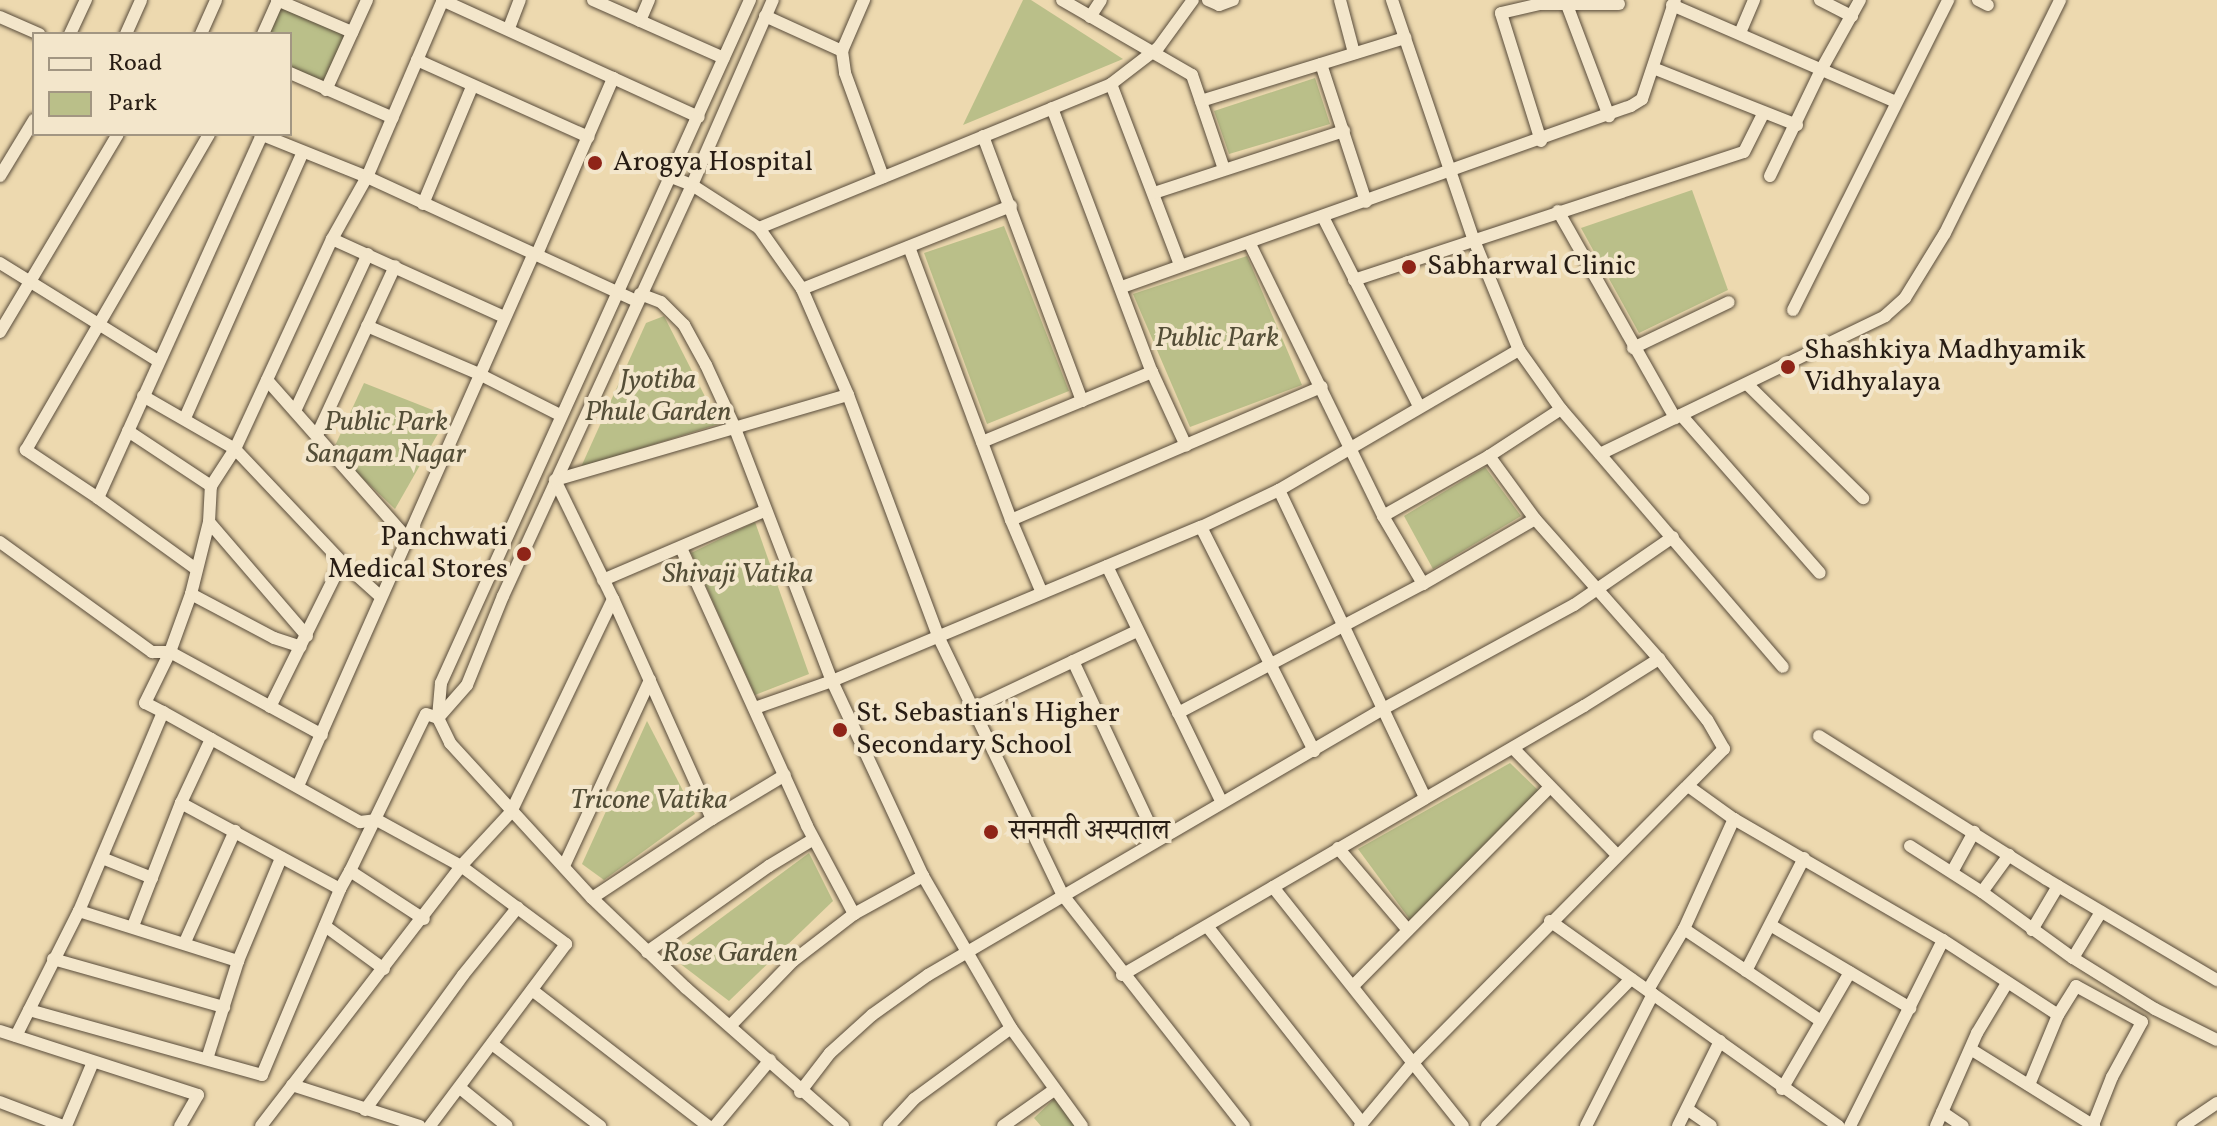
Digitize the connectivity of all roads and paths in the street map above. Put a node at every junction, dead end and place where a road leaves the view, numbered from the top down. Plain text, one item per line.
1 (86, 0) edge
2 (141, 0) edge
3 (216, 0) edge
4 (277, 0) edge
5 (367, 0) edge
6 (443, 0) edge
7 (520, 0) edge
8 (593, 0) edge
9 (649, 0) edge
10 (750, 0) edge
11 (773, 0) edge
12 (864, 0) edge
13 (1062, 0) edge
14 (1101, 0) edge
15 (1193, 0) edge
16 (1208, 0) edge
17 (1233, 0) edge
18 (1340, 0) edge
19 (1384, 0) edge
20 (1392, 0) edge
21 (1754, 0) edge
22 (1821, 0) edge
23 (1860, 0) edge
24 (1948, 0) edge
25 (2060, 0) edge
26 (1674, 2) edge
27 (1619, 4) dead end
28 (1567, 5) junction
29 (765, 16) junction
30 (1852, 16) junction
31 (0, 17) edge
32 (1090, 17) junction
33 (640, 21) junction
34 (509, 28) junction
35 (34, 32) edge
36 (71, 32) edge
37 (127, 32) edge
38 (202, 32) edge
39 (264, 32) edge
40 (352, 32) junction
41 (1740, 33) junction
42 (1405, 38) junction
43 (842, 51) junction
44 (1154, 52) junction
45 (1354, 53) junction
46 (724, 58) junction
47 (417, 60) junction
48 (1321, 64) junction
49 (1653, 68) junction
50 (1821, 70) junction
51 (292, 74) edge
52 (613, 78) junction
53 (1111, 84) junction
54 (472, 87) junction
55 (326, 90) junction
56 (1201, 101) junction
57 (1896, 102) junction
58 (1052, 108) junction
59 (1763, 114) junction
60 (1609, 116) junction
61 (699, 117) junction
62 (393, 118) junction
63 (32, 123) edge
64 (1797, 125) junction
65 (1344, 131) junction
66 (117, 136) edge
67 (208, 136) edge
68 (260, 136) edge
69 (266, 136) edge
70 (983, 136) junction
71 (588, 137) junction
72 (1541, 141) junction
73 (303, 152) junction
74 (1224, 169) junction
75 (1449, 173) junction
76 (0, 176) edge
77 (1770, 176) dead end
78 (367, 177) junction
79 (671, 177) junction
80 (883, 177) junction
81 (692, 185) junction
82 (1154, 193) junction
83 (1366, 202) junction
84 (423, 204) junction
85 (1011, 206) junction
86 (1558, 211) junction
87 (1323, 217) junction
88 (759, 228) junction
89 (1473, 238) junction
90 (332, 239) junction
91 (1250, 244) junction
92 (909, 247) junction
93 (536, 253) junction
94 (368, 254) junction
95 (0, 263) edge
96 (1180, 265) junction
97 (395, 266) junction
98 (1354, 280) junction
99 (31, 282) junction
100 (1122, 287) junction
101 (802, 289) junction
102 (618, 292) junction
103 (639, 298) junction
104 (1729, 302) dead end
105 (1793, 310) dead end
106 (504, 317) junction
107 (367, 326) junction
108 (97, 327) junction
109 (0, 332) edge
110 (1633, 348) junction
111 (1519, 350) junction
112 (158, 361) junction
113 (1152, 372) junction
114 (479, 374) junction
115 (267, 380) junction
116 (1747, 384) junction
117 (1322, 387) junction
118 (848, 395) junction
119 (143, 396) junction
120 (1082, 401) junction
121 (1419, 406) junction
122 (1561, 409) junction
123 (295, 411) junction
124 (560, 415) junction
125 (1678, 417) junction
126 (185, 418) junction
127 (734, 426) junction
128 (128, 431) junction
129 (317, 435) junction
130 (982, 442) junction
131 (1186, 446) junction
132 (1349, 447) junction
133 (235, 449) junction
134 (1600, 454) junction
135 (1489, 456) junction
136 (555, 480) junction
137 (211, 486) junction
138 (1279, 490) junction
139 (98, 498) junction
140 (1863, 498) dead end
141 (766, 510) junction
142 (1383, 516) junction
143 (1535, 519) junction
144 (1011, 520) junction
145 (209, 522) junction
146 (1201, 527) junction
147 (406, 537) junction
148 (1673, 537) junction
149 (0, 542) edge
150 (681, 548) junction
151 (342, 562) junction
152 (1107, 566) junction
153 (196, 569) junction
154 (1820, 573) dead end
155 (603, 580) junction
156 (1423, 584) junction
157 (1596, 591) junction
158 (1042, 593) junction
159 (191, 594) junction
160 (381, 597) junction
161 (613, 599) junction
162 (1345, 626) junction
163 (1137, 631) junction
164 (938, 636) junction
165 (304, 642) junction
166 (170, 652) junction
167 (1659, 659) junction
168 (1073, 661) junction
169 (1268, 665) junction
170 (1783, 667) dead end
171 (650, 680) junction
172 (832, 681) junction
173 (270, 707) junction
174 (755, 708) junction
175 (972, 709) junction
176 (1383, 709) junction
177 (163, 712) junction
178 (1178, 713) junction
179 (438, 718) junction
180 (322, 735) junction
181 (1819, 736) dead end
182 (211, 739) junction
183 (1513, 748) junction
184 (1314, 751) junction
185 (785, 775) junction
186 (298, 786) junction
187 (1688, 786) junction
188 (1549, 788) junction
189 (1425, 798) junction
190 (181, 803) junction
191 (1222, 803) junction
192 (511, 812) junction
193 (712, 819) junction
194 (1734, 819) junction
195 (377, 820) junction
196 (235, 831) junction
197 (1974, 832) junction
198 (814, 839) junction
199 (1157, 840) junction
200 (1910, 846) dead end
201 (1338, 848) junction
202 (1617, 855) junction
203 (2009, 855) junction
204 (102, 858) junction
205 (281, 858) junction
206 (1804, 858) junction
207 (461, 866) junction
208 (564, 866) junction
209 (350, 871) junction
210 (1952, 872) junction
211 (923, 876) junction
212 (152, 878) junction
213 (2058, 886) junction
214 (1273, 887) junction
215 (340, 889) junction
216 (1982, 892) junction
217 (1062, 894) junction
218 (592, 898) junction
219 (518, 907) junction
220 (79, 911) junction
221 (2101, 912) junction
222 (854, 914) junction
223 (424, 919) junction
224 (1550, 921) junction
225 (133, 926) junction
226 (325, 926) junction
227 (1207, 926) junction
228 (1772, 926) junction
229 (1407, 929) junction
230 (1684, 929) junction
231 (2032, 930) junction
232 (1943, 940) junction
233 (185, 942) junction
234 (647, 952) junction
235 (965, 952) junction
236 (2073, 958) junction
237 (53, 959) junction
238 (238, 961) junction
239 (384, 969) junction
240 (1746, 971) junction
241 (1850, 972) junction
242 (1122, 975) junction
243 (1631, 979) junction
244 (2217, 980) edge
245 (2007, 983) junction
246 (1353, 986) junction
247 (532, 990) junction
248 (1650, 992) junction
249 (224, 1007) junction
250 (1910, 1008) junction
251 (29, 1010) junction
252 (2058, 1015) junction
253 (1821, 1021) junction
254 (730, 1026) junction
255 (1011, 1028) junction
256 (0, 1031) edge
257 (16, 1036) junction
258 (2217, 1040) edge
259 (1720, 1041) junction
260 (492, 1044) junction
261 (1972, 1050) junction
262 (207, 1059) junction
263 (770, 1060) junction
264 (93, 1062) junction
265 (1411, 1065) junction
266 (292, 1085) junction
267 (2029, 1085) junction
268 (460, 1088) junction
269 (1782, 1089) junction
270 (1054, 1090) junction
271 (800, 1092) junction
272 (0, 1102) edge
273 (2217, 1103) edge
274 (1687, 1109) junction
275 (365, 1110) junction
276 (1942, 1112) junction
277 (1361, 1125) edge
278 (65, 1126) edge
279 (180, 1126) edge
280 (261, 1126) edge
281 (420, 1126) edge
282 (430, 1126) edge
283 (507, 1126) edge
284 (600, 1126) edge
285 (708, 1126) edge
286 (715, 1126) edge
287 (843, 1126) edge
288 (889, 1126) edge
289 (1003, 1126) edge
290 (1082, 1126) edge
291 (1244, 1126) edge
292 (1463, 1126) edge
293 (1487, 1126) edge
294 (1586, 1126) edge
295 (1678, 1126) edge
296 (1711, 1126) edge
297 (1838, 1126) edge
298 (1850, 1126) edge
299 (1936, 1126) edge
300 (1963, 1126) edge
301 (2094, 1126) edge
302 (2183, 1126) edge

1 - 36 street
2 - 37 street
3 - 38 street
4 - 39 street
4 - 40 street
5 - 40 street
6 - 34 street
6 - 47 street
7 - 34 street
8 - 33 street
9 - 33 street
10 - 46 street
11 - 29 street
12 - 43 street
13 - 32 street
14 - 32 street
15 - 44 street
16 - 17 street
18 - 45 street
19 - 20 street
20 - 42 street
21 - 41 street
22 - 30 street
23 - 30 street
24 - 57 street
25 - 116 street
26 - 41 street
26 - 49 street
27 - 28 street
28 - 60 street
28 - 72 street
29 - 43 street
29 - 81 street
30 - 50 street
31 - 35 street
32 - 44 street
33 - 46 street
34 - 52 street
40 - 55 street
41 - 50 street
42 - 45 street
42 - 75 street
43 - 80 street
44 - 53 street
44 - 56 street
45 - 48 street
46 - 61 street
47 - 54 street
47 - 62 street
48 - 56 street
48 - 65 street
49 - 59 street
49 - 60 street
50 - 57 street
50 - 64 street
51 - 55 street
52 - 61 street
52 - 71 street
53 - 58 street
53 - 82 street
54 - 71 street
54 - 84 street
55 - 62 street
56 - 74 street
57 - 105 street
58 - 70 street
58 - 100 street
59 - 64 street
59 - 86 street
60 - 72 street
61 - 79 street
62 - 78 street
63 - 76 street
64 - 77 street
65 - 74 street
65 - 83 street
66 - 99 street
67 - 108 street
68 - 112 street
69 - 73 street
70 - 80 street
70 - 85 street
71 - 93 street
72 - 75 street
73 - 78 street
73 - 126 street
74 - 82 street
75 - 83 street
75 - 89 street
78 - 84 street
78 - 90 street
79 - 81 street
79 - 102 street
80 - 88 street
81 - 88 street
81 - 103 street
82 - 96 street
83 - 87 street
84 - 93 street
85 - 92 street
85 - 120 street
86 - 89 street
86 - 110 street
87 - 91 street
87 - 98 street
88 - 101 street
89 - 98 street
89 - 111 street
90 - 94 street
90 - 115 street
91 - 96 street
91 - 117 street
92 - 101 street
92 - 130 street
93 - 102 street
93 - 106 street
94 - 97 street
94 - 123 street
95 - 99 street
96 - 100 street
97 - 106 street
97 - 107 street
98 - 121 street
99 - 108 street
99 - 109 street
100 - 113 street
101 - 118 street
102 - 103 street
102 - 124 street
103 - 127 street
103 - 136 street
104 - 110 street
106 - 114 street
107 - 114 street
107 - 129 street
108 - 112 street
108 - 139 street
110 - 125 street
111 - 121 street
111 - 122 street
112 - 119 street
113 - 120 street
113 - 131 street
114 - 124 street
114 - 147 street
115 - 123 street
115 - 133 street
116 - 125 street
116 - 140 street
117 - 131 street
117 - 132 street
118 - 127 street
118 - 164 street
119 - 126 street
119 - 128 street
120 - 130 street
121 - 132 street
122 - 134 street
122 - 135 street
123 - 129 street
124 - 179 street
125 - 134 street
125 - 154 street
126 - 133 street
127 - 136 street
127 - 141 street
128 - 137 street
128 - 139 street
129 - 147 street
130 - 144 street
131 - 144 street
132 - 138 street
132 - 142 street
133 - 137 street
133 - 151 street
134 - 148 street
135 - 142 street
135 - 143 street
136 - 155 street
136 - 179 street
137 - 145 street
138 - 146 street
138 - 162 street
139 - 153 street
141 - 150 street
141 - 172 street
142 - 156 street
143 - 156 street
143 - 157 street
144 - 158 street
145 - 153 street
145 - 165 street
146 - 152 street
146 - 169 street
147 - 160 street
148 - 157 street
148 - 170 street
149 - 166 street
150 - 155 street
150 - 174 street
151 - 160 street
151 - 165 street
152 - 158 street
152 - 163 street
153 - 159 street
155 - 161 street
156 - 162 street
157 - 167 street
157 - 176 street
158 - 164 street
159 - 165 street
159 - 166 street
160 - 180 street
161 - 171 street
161 - 192 street
162 - 169 street
162 - 176 street
163 - 168 street
163 - 178 street
164 - 172 street
164 - 175 street
165 - 173 street
166 - 173 street
166 - 177 street
167 - 183 street
167 - 187 street
168 - 175 street
168 - 199 street
169 - 178 street
169 - 184 street
171 - 193 street
171 - 208 street
172 - 174 street
172 - 211 street
173 - 180 street
174 - 185 street
175 - 217 street
176 - 184 street
176 - 189 street
177 - 182 street
177 - 204 street
178 - 191 street
179 - 192 street
179 - 195 street
180 - 186 street
181 - 197 street
182 - 186 street
182 - 190 street
183 - 188 street
183 - 189 street
184 - 191 street
185 - 193 street
185 - 198 street
186 - 195 street
187 - 194 street
187 - 202 street
188 - 202 street
188 - 229 street
189 - 201 street
190 - 196 street
190 - 212 street
191 - 199 street
192 - 207 street
192 - 208 street
193 - 218 street
194 - 206 street
194 - 230 street
195 - 207 street
195 - 209 street
196 - 205 street
196 - 233 street
197 - 203 street
197 - 210 street
198 - 222 street
198 - 234 street
199 - 217 street
200 - 210 street
201 - 214 street
201 - 229 street
202 - 224 street
203 - 213 street
203 - 216 street
204 - 212 street
204 - 220 street
205 - 215 street
205 - 238 street
206 - 228 street
206 - 232 street
207 - 219 street
207 - 223 street
208 - 218 street
209 - 215 street
209 - 223 street
210 - 216 street
211 - 222 street
211 - 235 street
212 - 225 street
213 - 221 street
213 - 231 street
214 - 227 street
214 - 246 street
215 - 226 street
216 - 231 street
217 - 235 street
217 - 242 street
218 - 234 street
219 - 247 street
219 - 275 street
220 - 225 street
220 - 237 street
221 - 236 street
221 - 244 street
222 - 254 street
223 - 239 street
224 - 243 street
224 - 265 street
225 - 233 street
226 - 239 street
226 - 262 street
227 - 242 street
227 - 277 street
228 - 240 street
228 - 241 street
229 - 246 street
230 - 240 street
230 - 248 street
231 - 236 street
232 - 245 street
232 - 250 street
233 - 238 street
234 - 254 street
235 - 255 street
235 - 271 street
236 - 258 street
237 - 249 street
237 - 251 street
238 - 249 street
239 - 266 street
240 - 253 street
241 - 250 street
241 - 253 street
242 - 291 street
243 - 248 street
243 - 293 street
245 - 252 street
245 - 261 street
246 - 265 street
247 - 260 street
247 - 285 street
248 - 259 street
248 - 294 street
249 - 262 street
250 - 298 street
251 - 257 street
251 - 262 street
252 - 267 street
252 - 301 street
253 - 269 street
254 - 263 street
255 - 270 street
255 - 288 street
256 - 257 street
257 - 264 street
259 - 269 street
259 - 274 street
260 - 268 street
260 - 284 street
261 - 267 street
261 - 276 street
263 - 271 street
263 - 286 street
264 - 278 street
264 - 279 street
265 - 277 street
265 - 292 street
266 - 275 street
266 - 280 street
267 - 301 street
268 - 282 street
268 - 283 street
269 - 297 street
270 - 289 street
270 - 290 street
271 - 287 street
272 - 278 street
273 - 302 street
274 - 295 street
274 - 296 street
275 - 281 street
276 - 299 street
276 - 300 street

